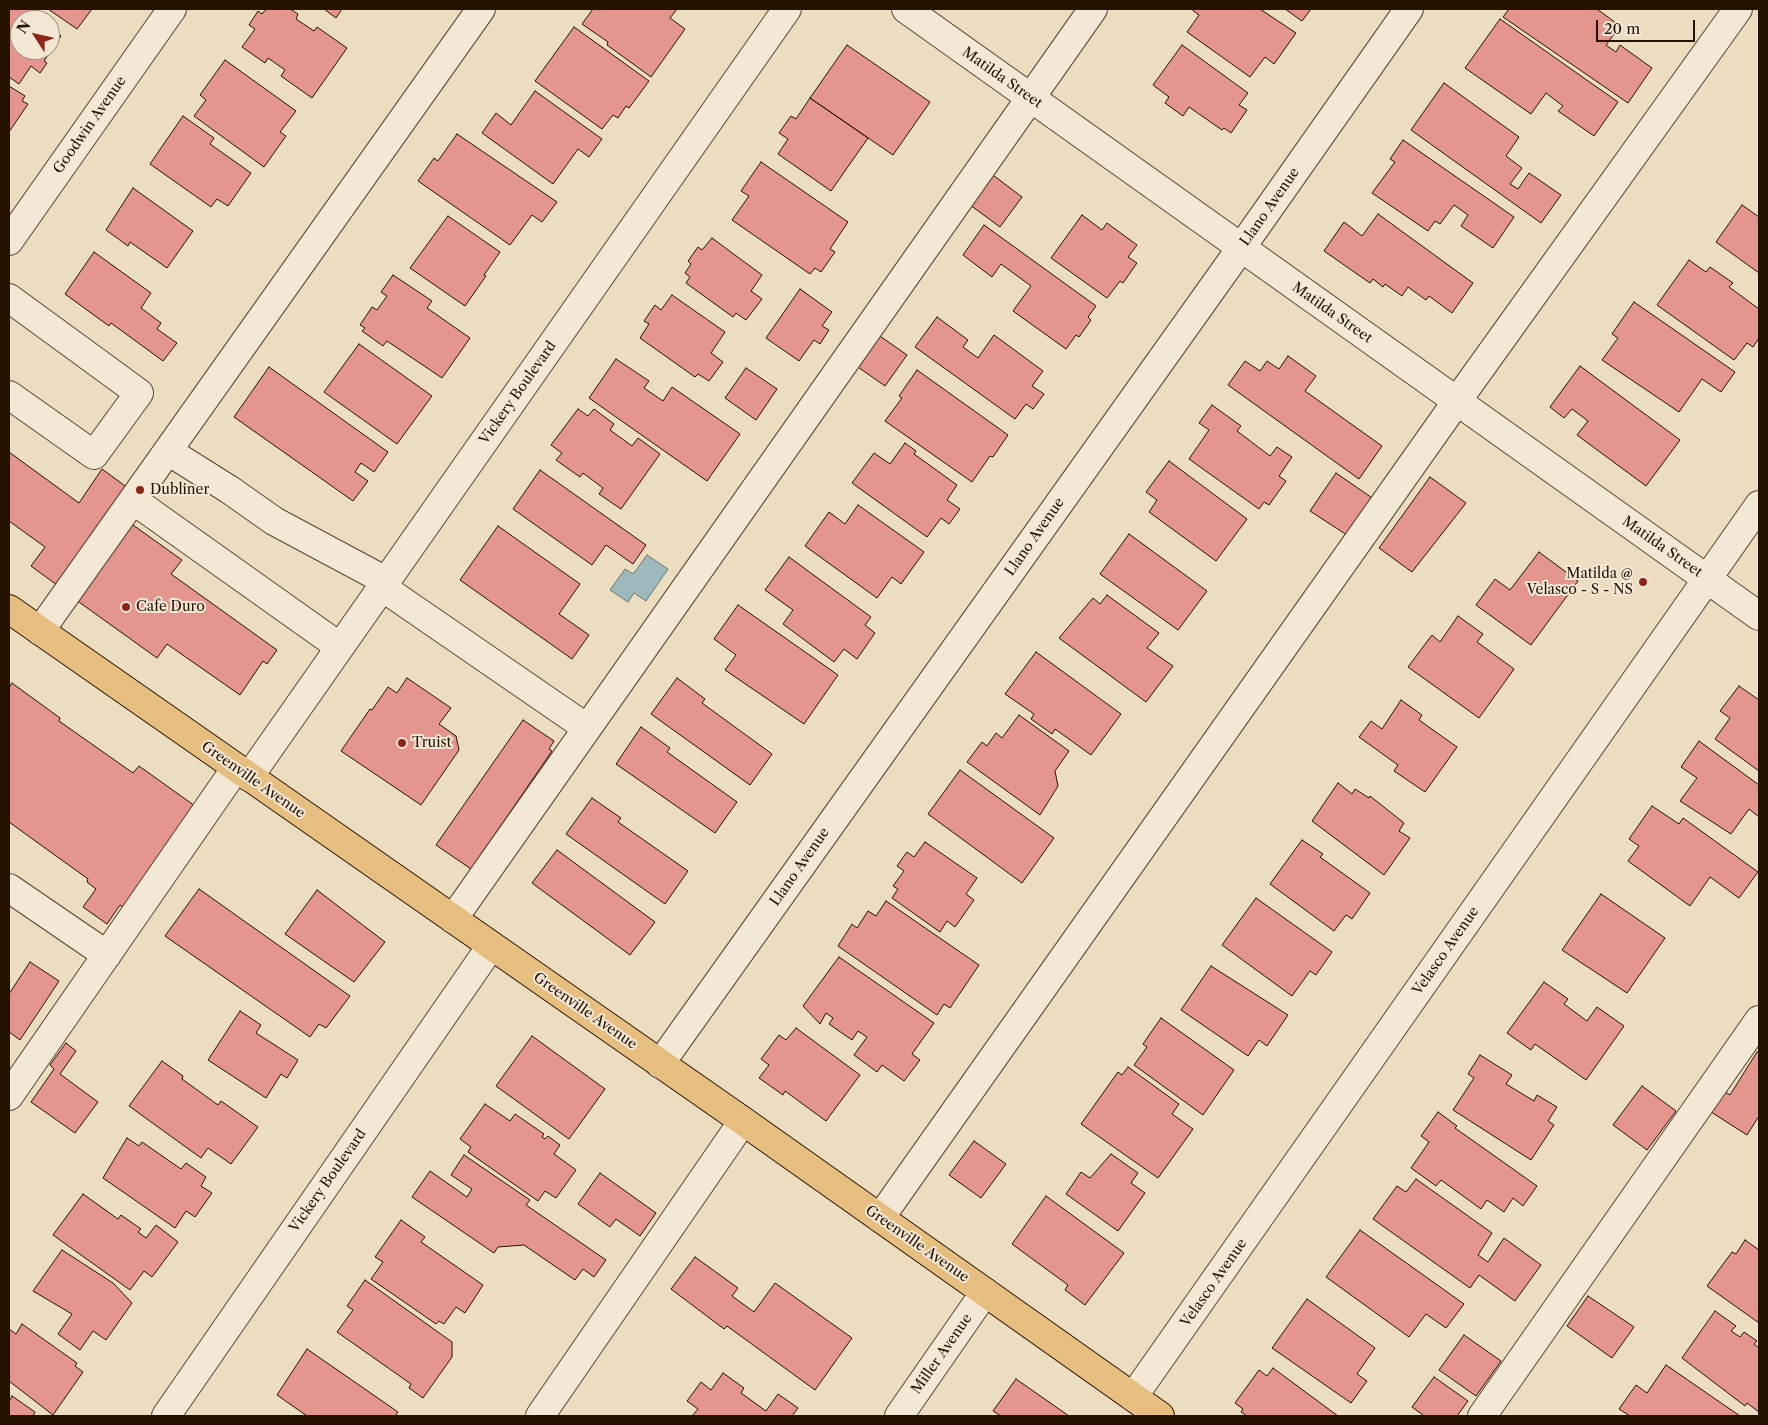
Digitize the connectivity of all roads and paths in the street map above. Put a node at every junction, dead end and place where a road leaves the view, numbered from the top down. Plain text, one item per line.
1 (172, 9) edge
2 (481, 9) edge
3 (787, 9) edge
4 (906, 9) edge
5 (1092, 9) edge
6 (1409, 9) edge
7 (1738, 9) edge
8 (1030, 97) junction
9 (9, 241) edge
10 (1241, 248) junction
11 (9, 298) edge
12 (9, 394) edge
13 (1457, 402) junction
14 (168, 451) junction
15 (133, 500) junction
16 (1759, 505) edge
17 (1707, 579) junction
18 (384, 584) junction
19 (9, 609) edge
20 (1759, 616) edge
21 (40, 631) junction
22 (340, 647) junction
23 (587, 728) junction
24 (242, 772) junction
25 (9, 888) edge
26 (453, 919) junction
27 (491, 946) junction
28 (107, 955) junction
29 (1759, 1020) edge
30 (660, 1064) junction
31 (9, 1096) edge
32 (743, 1121) junction
33 (880, 1218) junction
34 (985, 1292) junction
35 (1133, 1397) junction
36 (166, 1416) edge
37 (540, 1416) edge
38 (898, 1416) edge
39 (1160, 1416) edge
40 (1482, 1416) edge

1 - 9 street, Goodwin Avenue
2 - 14 street
3 - 18 street, Vickery Boulevard
4 - 8 street, Matilda Street
5 - 8 street
6 - 10 street, Llano Avenue
7 - 13 street
8 - 10 street, Matilda Street
8 - 23 street
10 - 13 street, Matilda Street
10 - 30 street, Llano Avenue
11 - 12 street
13 - 17 street, Matilda Street
13 - 33 street
14 - 15 street
14 - 18 street
15 - 21 street
15 - 22 street
16 - 17 street, Velasco Avenue
17 - 20 street, Matilda Street
17 - 35 street, Velasco Avenue
18 - 22 street, Vickery Boulevard
18 - 23 street
19 - 21 main road, Greenville Avenue
21 - 24 main road, Greenville Avenue
22 - 24 street, Vickery Boulevard
23 - 26 street
24 - 26 main road, Greenville Avenue
24 - 28 street, Vickery Boulevard
25 - 28 street
26 - 27 main road, Greenville Avenue
27 - 30 main road, Greenville Avenue
27 - 36 street, Vickery Boulevard
28 - 31 street, Vickery Boulevard
29 - 40 street
30 - 32 main road, Greenville Avenue
32 - 33 main road, Greenville Avenue
32 - 37 street
33 - 34 main road, Greenville Avenue
34 - 35 main road, Greenville Avenue
34 - 38 street, Miller Avenue
35 - 39 main road, Greenville Avenue

